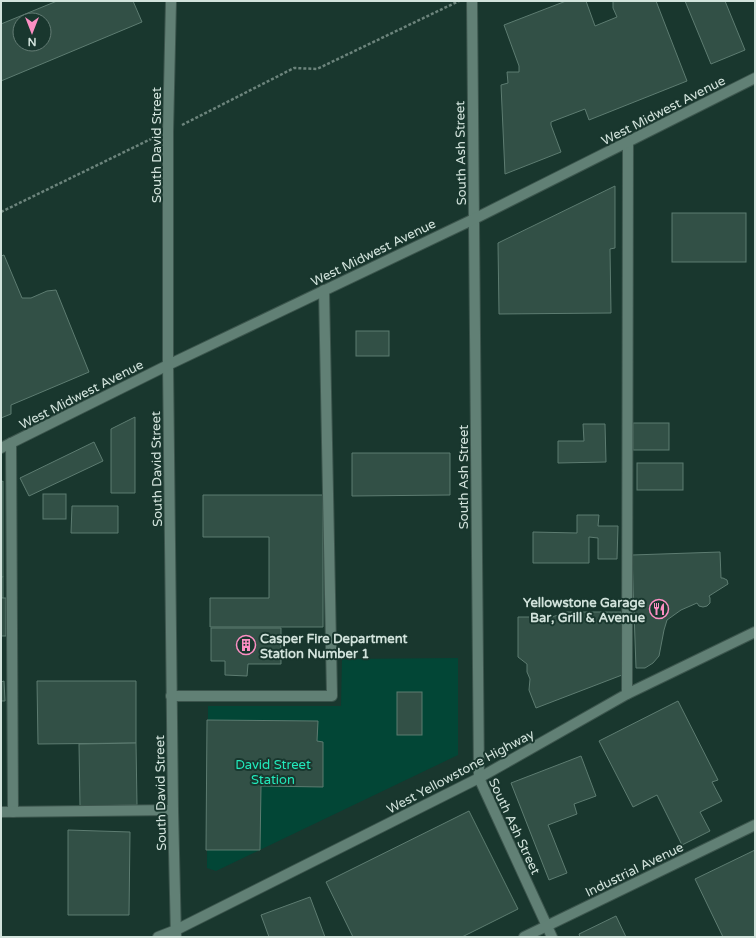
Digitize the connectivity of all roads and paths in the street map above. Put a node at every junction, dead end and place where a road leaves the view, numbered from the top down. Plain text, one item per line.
1 (171, 1) edge
2 (459, 1) edge
3 (472, 1) edge
4 (755, 78) edge
5 (168, 132) junction
6 (628, 142) junction
7 (1, 212) edge
8 (474, 219) junction
9 (324, 290) junction
10 (168, 365) junction
11 (11, 443) junction
12 (1, 448) edge
13 (755, 632) edge
14 (627, 694) junction
15 (172, 696) junction
16 (479, 778) junction
17 (173, 810) junction
18 (1, 812) edge
19 (12, 812) junction
20 (755, 825) edge
21 (547, 926) junction
22 (176, 934) edge
23 (158, 937) edge
24 (524, 937) edge
25 (552, 937) edge

1 - 5 street, South David Street
2 - 5 path
3 - 8 street, South Ash Street
4 - 6 street, West Midwest Avenue
5 - 7 path
5 - 10 street, South David Street
6 - 8 street, West Midwest Avenue
6 - 14 street
8 - 9 street, West Midwest Avenue
8 - 16 street, South Ash Street
9 - 10 street, West Midwest Avenue
9 - 15 street
10 - 11 street, West Midwest Avenue
10 - 15 street, South David Street
11 - 12 street, West Midwest Avenue
11 - 19 street
13 - 14 street, West Yellowstone Highway
14 - 16 street, West Yellowstone Highway
15 - 17 street, South David Street
16 - 21 street, South Ash Street
16 - 22 street, West Yellowstone Highway
17 - 19 street
17 - 22 street, South David Street
18 - 19 street
20 - 21 street, Industrial Avenue
21 - 24 street, Industrial Avenue
21 - 25 street, South Ash Street
22 - 23 street, West Yellowstone Highway

